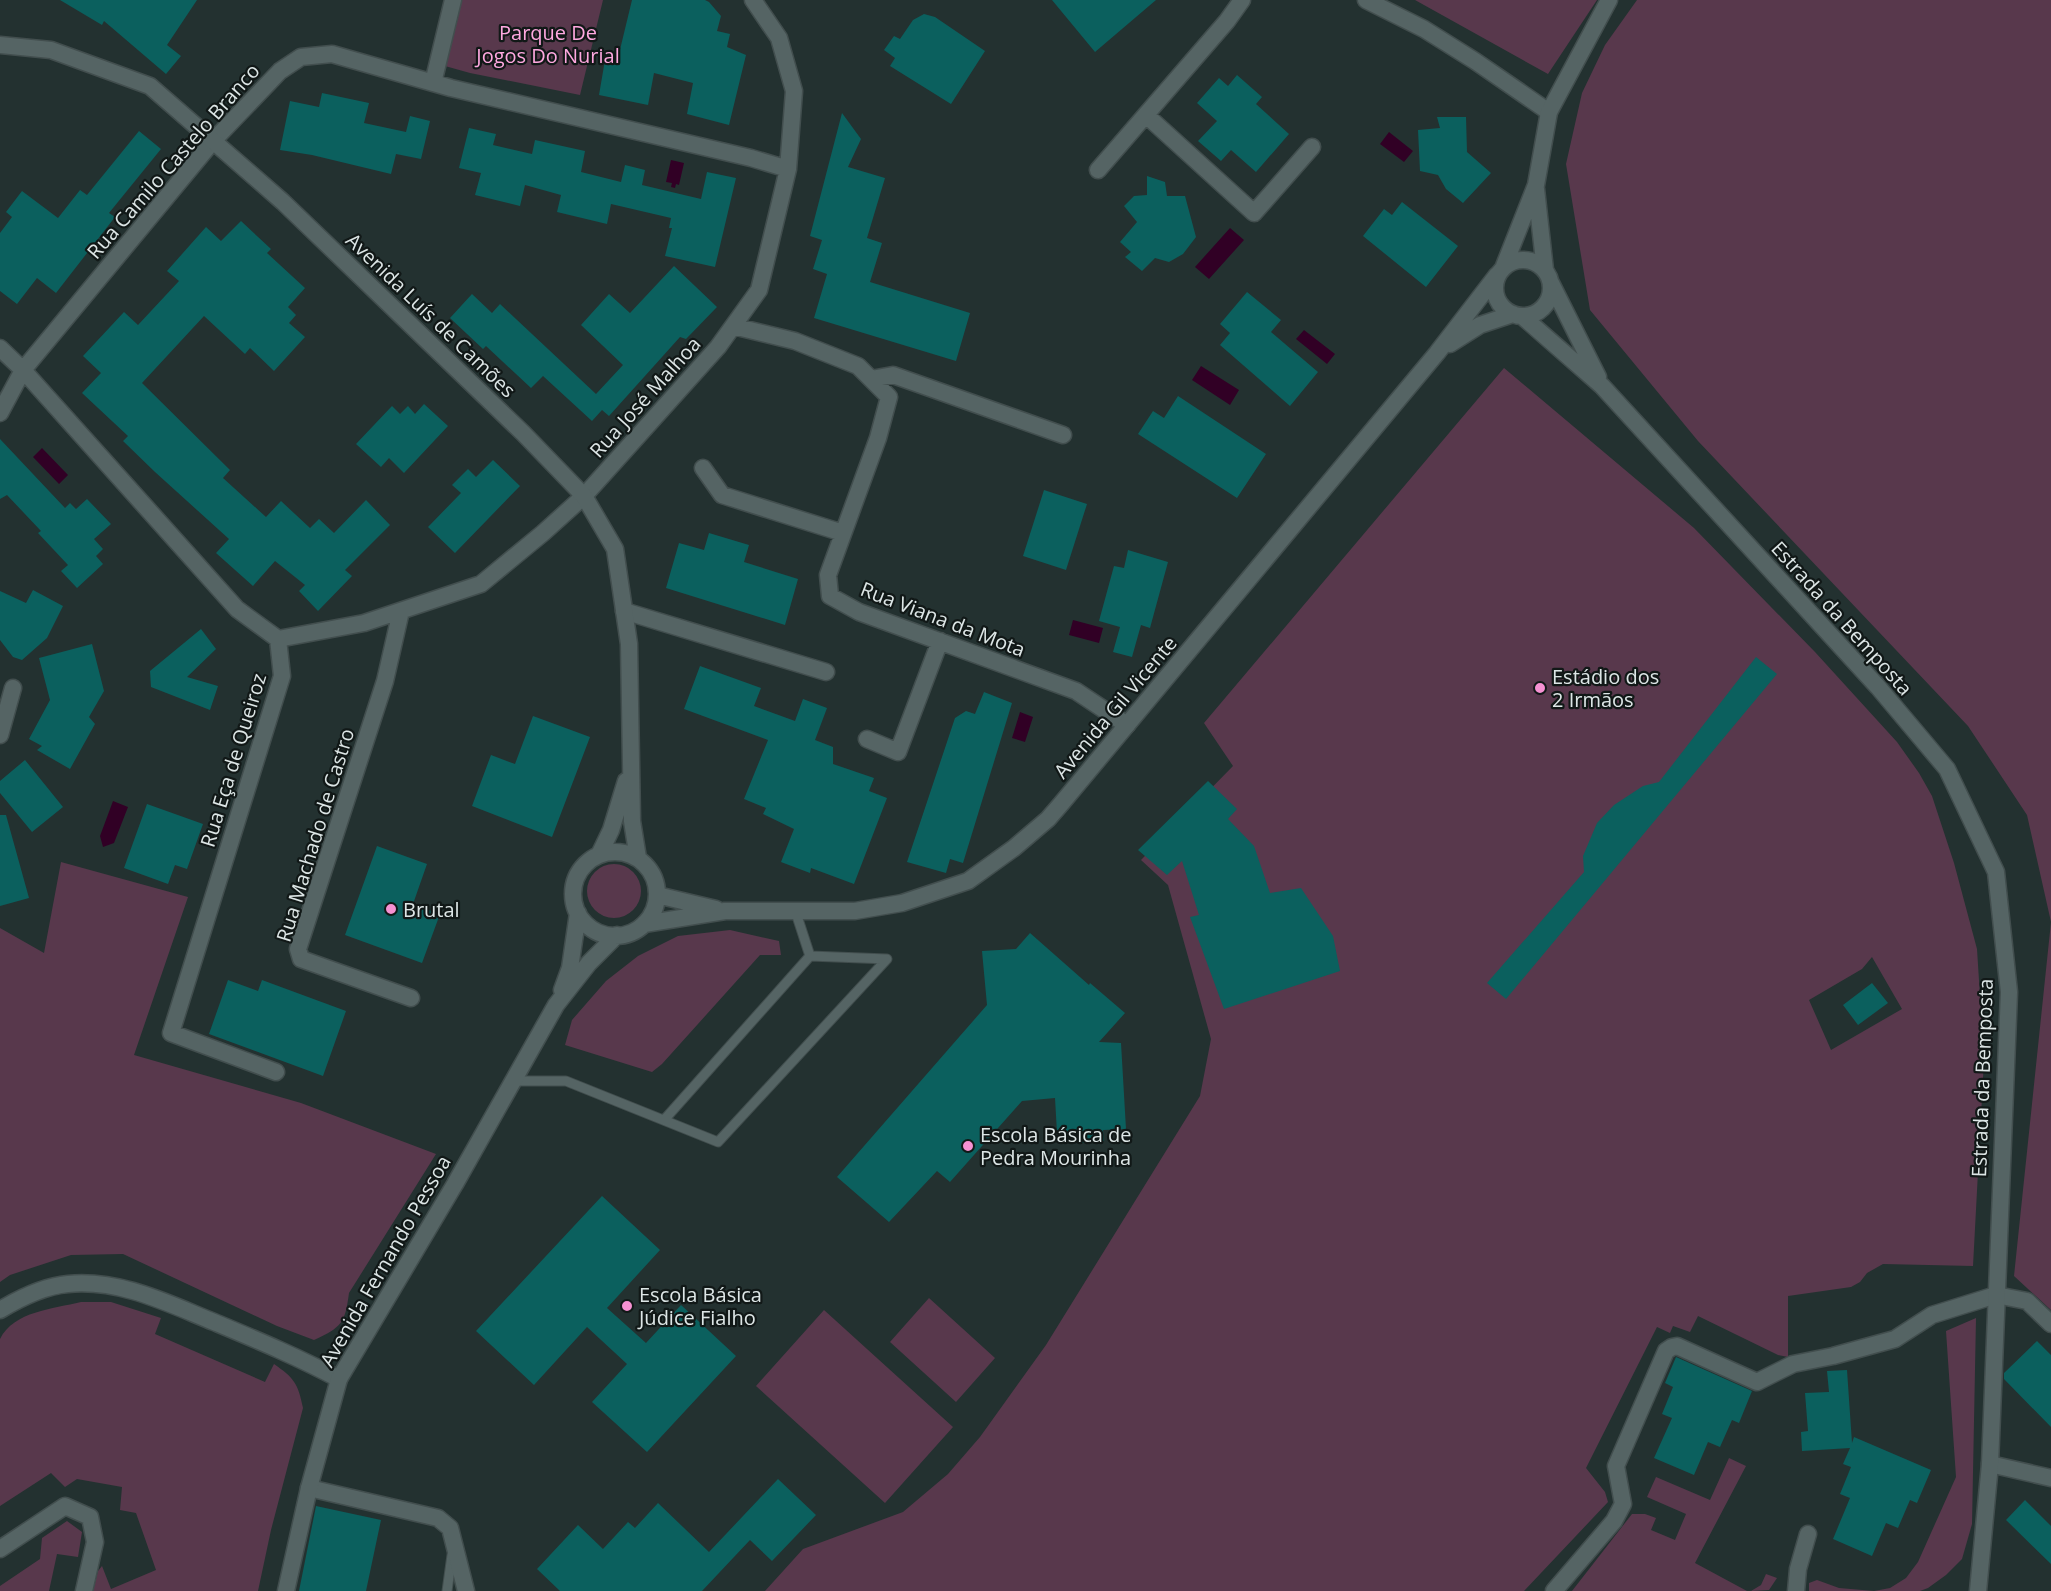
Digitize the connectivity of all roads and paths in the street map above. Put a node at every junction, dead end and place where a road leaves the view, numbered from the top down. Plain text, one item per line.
1 (453, 0) edge
2 (753, 0) edge
3 (1242, 0) edge
4 (1366, 0) edge
5 (1609, 0) edge
6 (0, 45) edge
7 (434, 83) junction
8 (1549, 112) junction
9 (1146, 115) junction
10 (213, 141) junction
11 (1312, 147) dead end
12 (788, 169) junction
13 (1098, 170) dead end
14 (1536, 185) junction
15 (1501, 271) junction
16 (1548, 276) junction
17 (1518, 315) junction
18 (733, 326) junction
19 (0, 348) edge
20 (1437, 353) junction
21 (23, 370) junction
22 (871, 379) junction
23 (1602, 386) junction
24 (0, 413) edge
25 (1062, 435) dead end
26 (703, 468) dead end
27 (584, 496) junction
28 (843, 533) junction
29 (401, 611) junction
30 (624, 611) junction
31 (278, 639) junction
32 (940, 641) junction
33 (826, 672) dead end
34 (13, 688) dead end
35 (1127, 725) junction
36 (0, 735) edge
37 (867, 739) dead end
38 (630, 768) junction
39 (599, 855) junction
40 (638, 858) junction
41 (657, 895) junction
42 (795, 910) junction
43 (725, 911) junction
44 (578, 913) junction
45 (644, 924) junction
46 (617, 935) junction
47 (810, 957) junction
48 (411, 998) dead end
49 (556, 1005) junction
50 (276, 1072) dead end
51 (514, 1081) junction
52 (664, 1120) junction
53 (1996, 1295) junction
54 (0, 1310) edge
55 (2051, 1324) edge
56 (339, 1379) junction
57 (1990, 1464) junction
58 (2051, 1478) edge
59 (309, 1488) junction
60 (1808, 1534) dead end
61 (454, 1545) junction
62 (0, 1549) edge
63 (84, 1591) edge
64 (286, 1591) edge
65 (447, 1591) edge
66 (466, 1591) edge
67 (1554, 1591) edge
68 (1796, 1591) edge
69 (1978, 1591) edge

1 - 7 street
2 - 12 street, Rua José Malhoa
3 - 9 street
4 - 8 street
5 - 8 street
6 - 10 street, Avenida Luís de Camões
7 - 10 street, Rua Camilo Castelo Branco
7 - 12 street, Rua Camilo Castelo Branco
8 - 14 street
9 - 11 street
9 - 13 street
10 - 21 street, Rua Camilo Castelo Branco
10 - 27 street, Avenida Luís de Camões
12 - 18 street, Rua José Malhoa
14 - 15 street
14 - 16 street
15 - 16 street
15 - 17 street
15 - 20 street
16 - 17 street
16 - 23 street
17 - 20 street
17 - 23 street
18 - 22 street, Rua Viana da Mota
18 - 27 street, Rua José Malhoa
19 - 21 street
20 - 35 street, Avenida Gil Vicente
21 - 24 street, Rua Camilo Castelo Branco
21 - 31 street
22 - 25 street
22 - 28 street, Rua Viana da Mota
23 - 53 street, Estrada da Bemposta
26 - 28 street
27 - 29 street, Rua José Malhoa
27 - 30 street, Avenida Luís de Camões
28 - 32 street, Rua Viana da Mota
29 - 31 street, Rua José Malhoa
29 - 48 street, Rua Machado de Castro
30 - 33 street
30 - 38 street, Avenida Luís de Camões
31 - 50 street, Rua Eça de Queiroz
32 - 35 street, Rua Viana da Mota
32 - 37 street
34 - 36 street
35 - 42 street, Avenida Gil Vicente
38 - 39 street
38 - 40 street
39 - 40 street
39 - 44 street
40 - 41 street
41 - 43 street
41 - 45 street
42 - 43 street, Avenida Gil Vicente
42 - 47 lane
43 - 45 street
44 - 46 street
44 - 49 street
45 - 46 street
46 - 49 street
47 - 52 lane
47 - 52 lane
49 - 51 street, Avenida Fernando Pessoa
51 - 52 lane
51 - 56 street, Avenida Fernando Pessoa
53 - 55 street
53 - 57 street, Estrada da Bemposta
53 - 67 street
54 - 56 street
56 - 59 street, Avenida Fernando Pessoa
57 - 58 street
57 - 69 street, Estrada da Bemposta
59 - 61 street
59 - 64 street, Avenida Fernando Pessoa
60 - 68 street
61 - 65 lane
61 - 66 street
62 - 63 street

